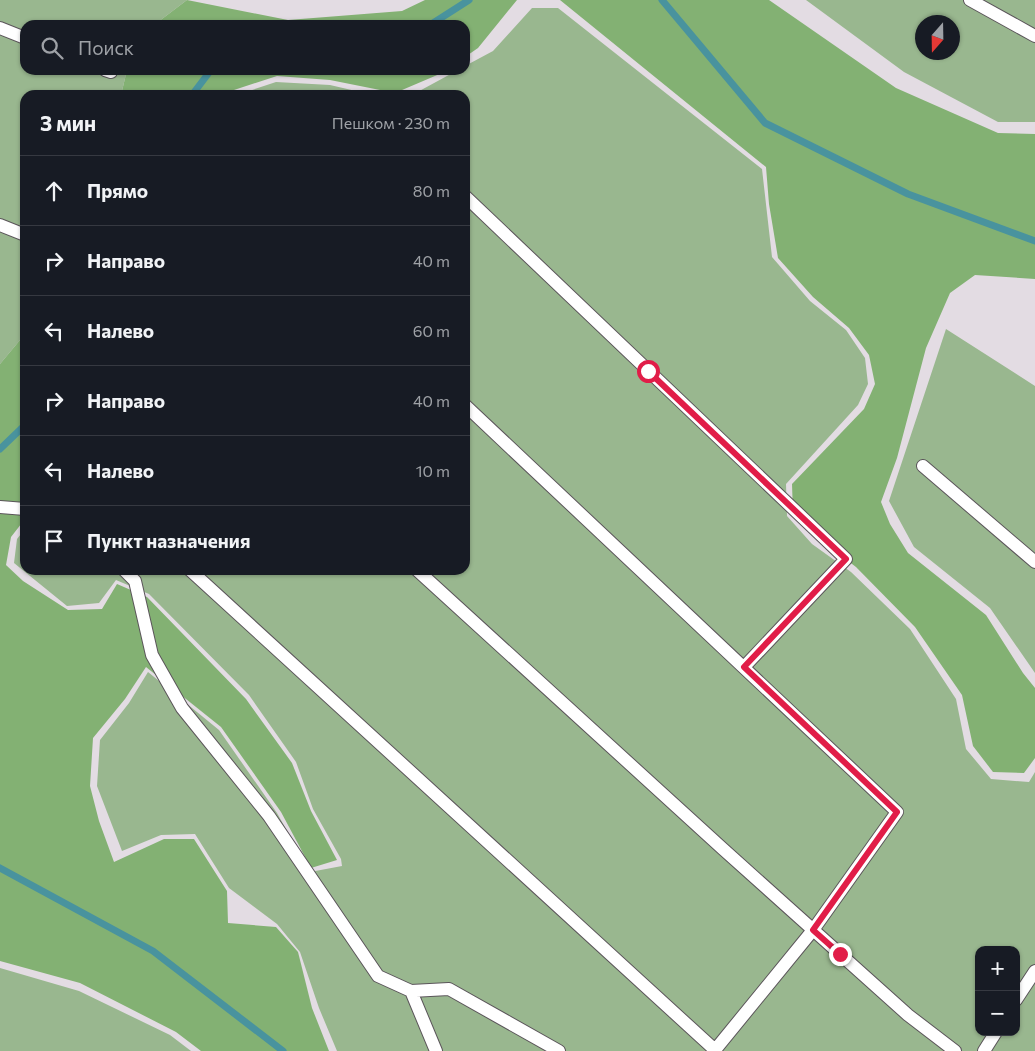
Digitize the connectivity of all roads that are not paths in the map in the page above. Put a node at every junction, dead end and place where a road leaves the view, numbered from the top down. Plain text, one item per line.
1 (970, 0) edge
2 (0, 28) edge
3 (20, 36) edge
4 (1035, 36) edge
5 (470, 201) edge
6 (0, 225) edge
7 (20, 233) edge
8 (470, 410) edge
9 (923, 466) dead end
10 (0, 507) edge
11 (20, 509) edge
12 (1035, 562) edge
13 (129, 575) edge
14 (195, 575) edge
15 (423, 575) edge
16 (744, 667) junction
17 (813, 930) junction
18 (1035, 971) edge
19 (412, 991) junction
20 (1020, 994) edge
21 (993, 1036) edge
22 (436, 1051) edge
23 (559, 1051) edge
24 (955, 1051) edge
25 (984, 1051) edge

1 - 4 lane
2 - 3 lane
5 - 16 lane
6 - 7 lane
8 - 16 lane
9 - 12 lane
10 - 11 lane
13 - 19 lane
14 - 17 lane
15 - 17 lane
16 - 17 lane
17 - 24 lane
18 - 20 lane
19 - 22 lane
19 - 23 lane
21 - 25 lane

